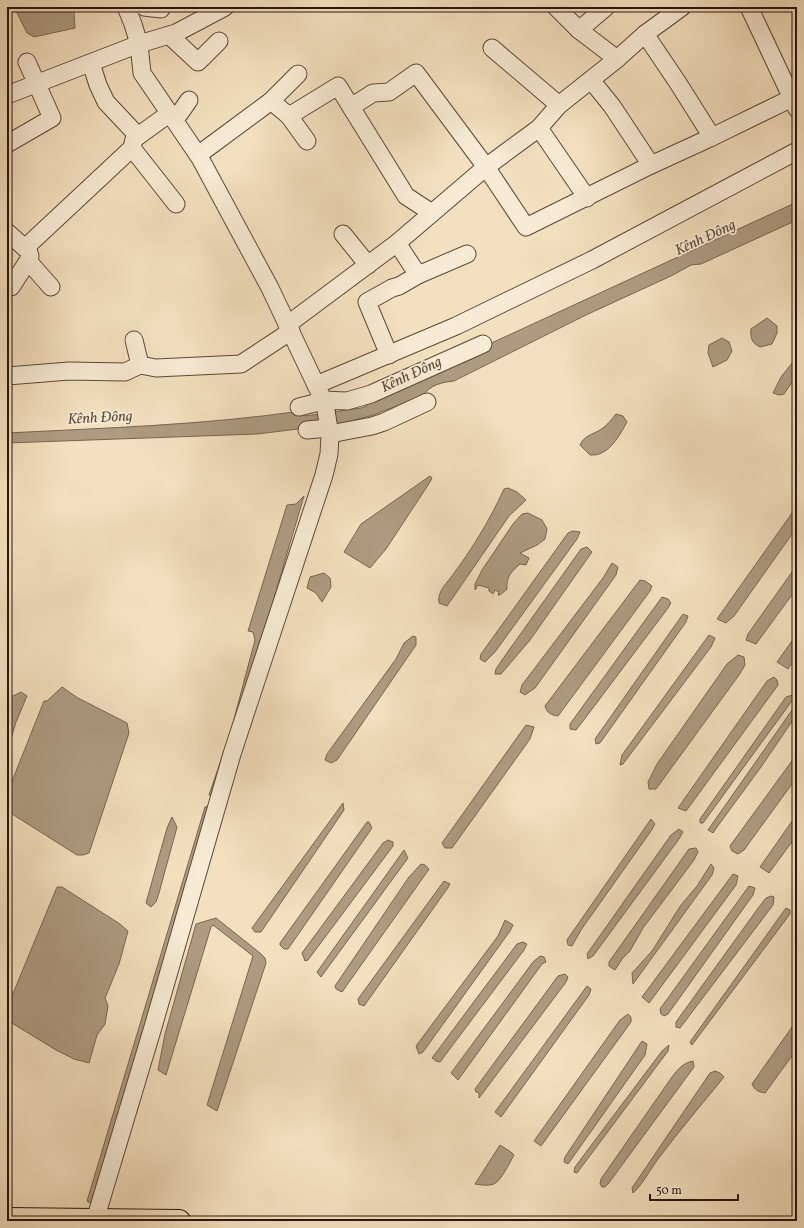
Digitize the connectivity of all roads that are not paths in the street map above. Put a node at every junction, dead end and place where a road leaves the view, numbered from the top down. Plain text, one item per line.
1 (126, 7) edge
2 (225, 7) edge
3 (556, 7) edge
4 (606, 7) edge
5 (682, 7) edge
6 (749, 7) edge
7 (579, 30) junction
8 (645, 34) junction
9 (169, 35) junction
10 (219, 41) dead end
11 (139, 44) junction
12 (492, 48) dead end
13 (617, 59) junction
14 (27, 62) dead end
15 (91, 63) junction
16 (298, 74) dead end
17 (591, 80) junction
18 (37, 84) junction
19 (7, 95) edge
20 (190, 100) dead end
21 (271, 101) junction
22 (795, 103) edge
23 (559, 105) junction
24 (351, 107) junction
25 (171, 116) junction
26 (289, 116) junction
27 (539, 128) junction
28 (712, 137) junction
29 (306, 141) dead end
30 (135, 142) junction
31 (7, 144) edge
32 (797, 151) edge
33 (198, 155) junction
34 (651, 165) junction
35 (486, 167) junction
36 (587, 198) junction
37 (176, 204) dead end
38 (432, 213) junction
39 (7, 232) edge
40 (343, 234) dead end
41 (397, 243) junction
42 (467, 254) dead end
43 (26, 255) junction
44 (368, 265) junction
45 (418, 275) junction
46 (11, 287) dead end
47 (51, 287) dead end
48 (289, 328) junction
49 (134, 340) dead end
50 (483, 344) dead end
51 (388, 355) junction
52 (140, 365) junction
53 (7, 376) edge
54 (322, 398) junction
55 (426, 402) dead end
56 (299, 407) dead end
57 (307, 430) dead end
58 (329, 431) junction
59 (20, 1220) edge
60 (95, 1220) junction
61 (179, 1221) edge

1 - 11 street
2 - 9 street
3 - 7 street
4 - 7 street
5 - 8 street
6 - 22 street
7 - 13 street
8 - 13 street
8 - 28 street
9 - 10 street
9 - 11 street
11 - 15 street
11 - 25 street
12 - 23 street
13 - 17 street
14 - 18 street
15 - 18 street
15 - 30 street
16 - 21 street
17 - 23 street
17 - 34 street
18 - 19 street
18 - 31 street
20 - 25 street
21 - 26 street
21 - 33 street
22 - 28 street
23 - 27 street
24 - 26 street
24 - 35 street
24 - 38 street
25 - 30 street
25 - 33 street
26 - 29 street
27 - 35 street
27 - 36 street
28 - 34 street
30 - 37 street
30 - 43 street
32 - 51 street
33 - 48 street
34 - 36 street
35 - 36 street
35 - 38 street
38 - 41 street
39 - 43 street
40 - 44 street
41 - 44 street
41 - 45 street
42 - 45 street
43 - 46 street
43 - 47 street
44 - 48 street
45 - 51 street
48 - 52 street
48 - 54 street
49 - 52 street
50 - 54 street
51 - 54 street
52 - 53 street
54 - 56 street
54 - 58 street
55 - 58 street
57 - 58 street
58 - 60 street
59 - 60 main road
60 - 61 main road

